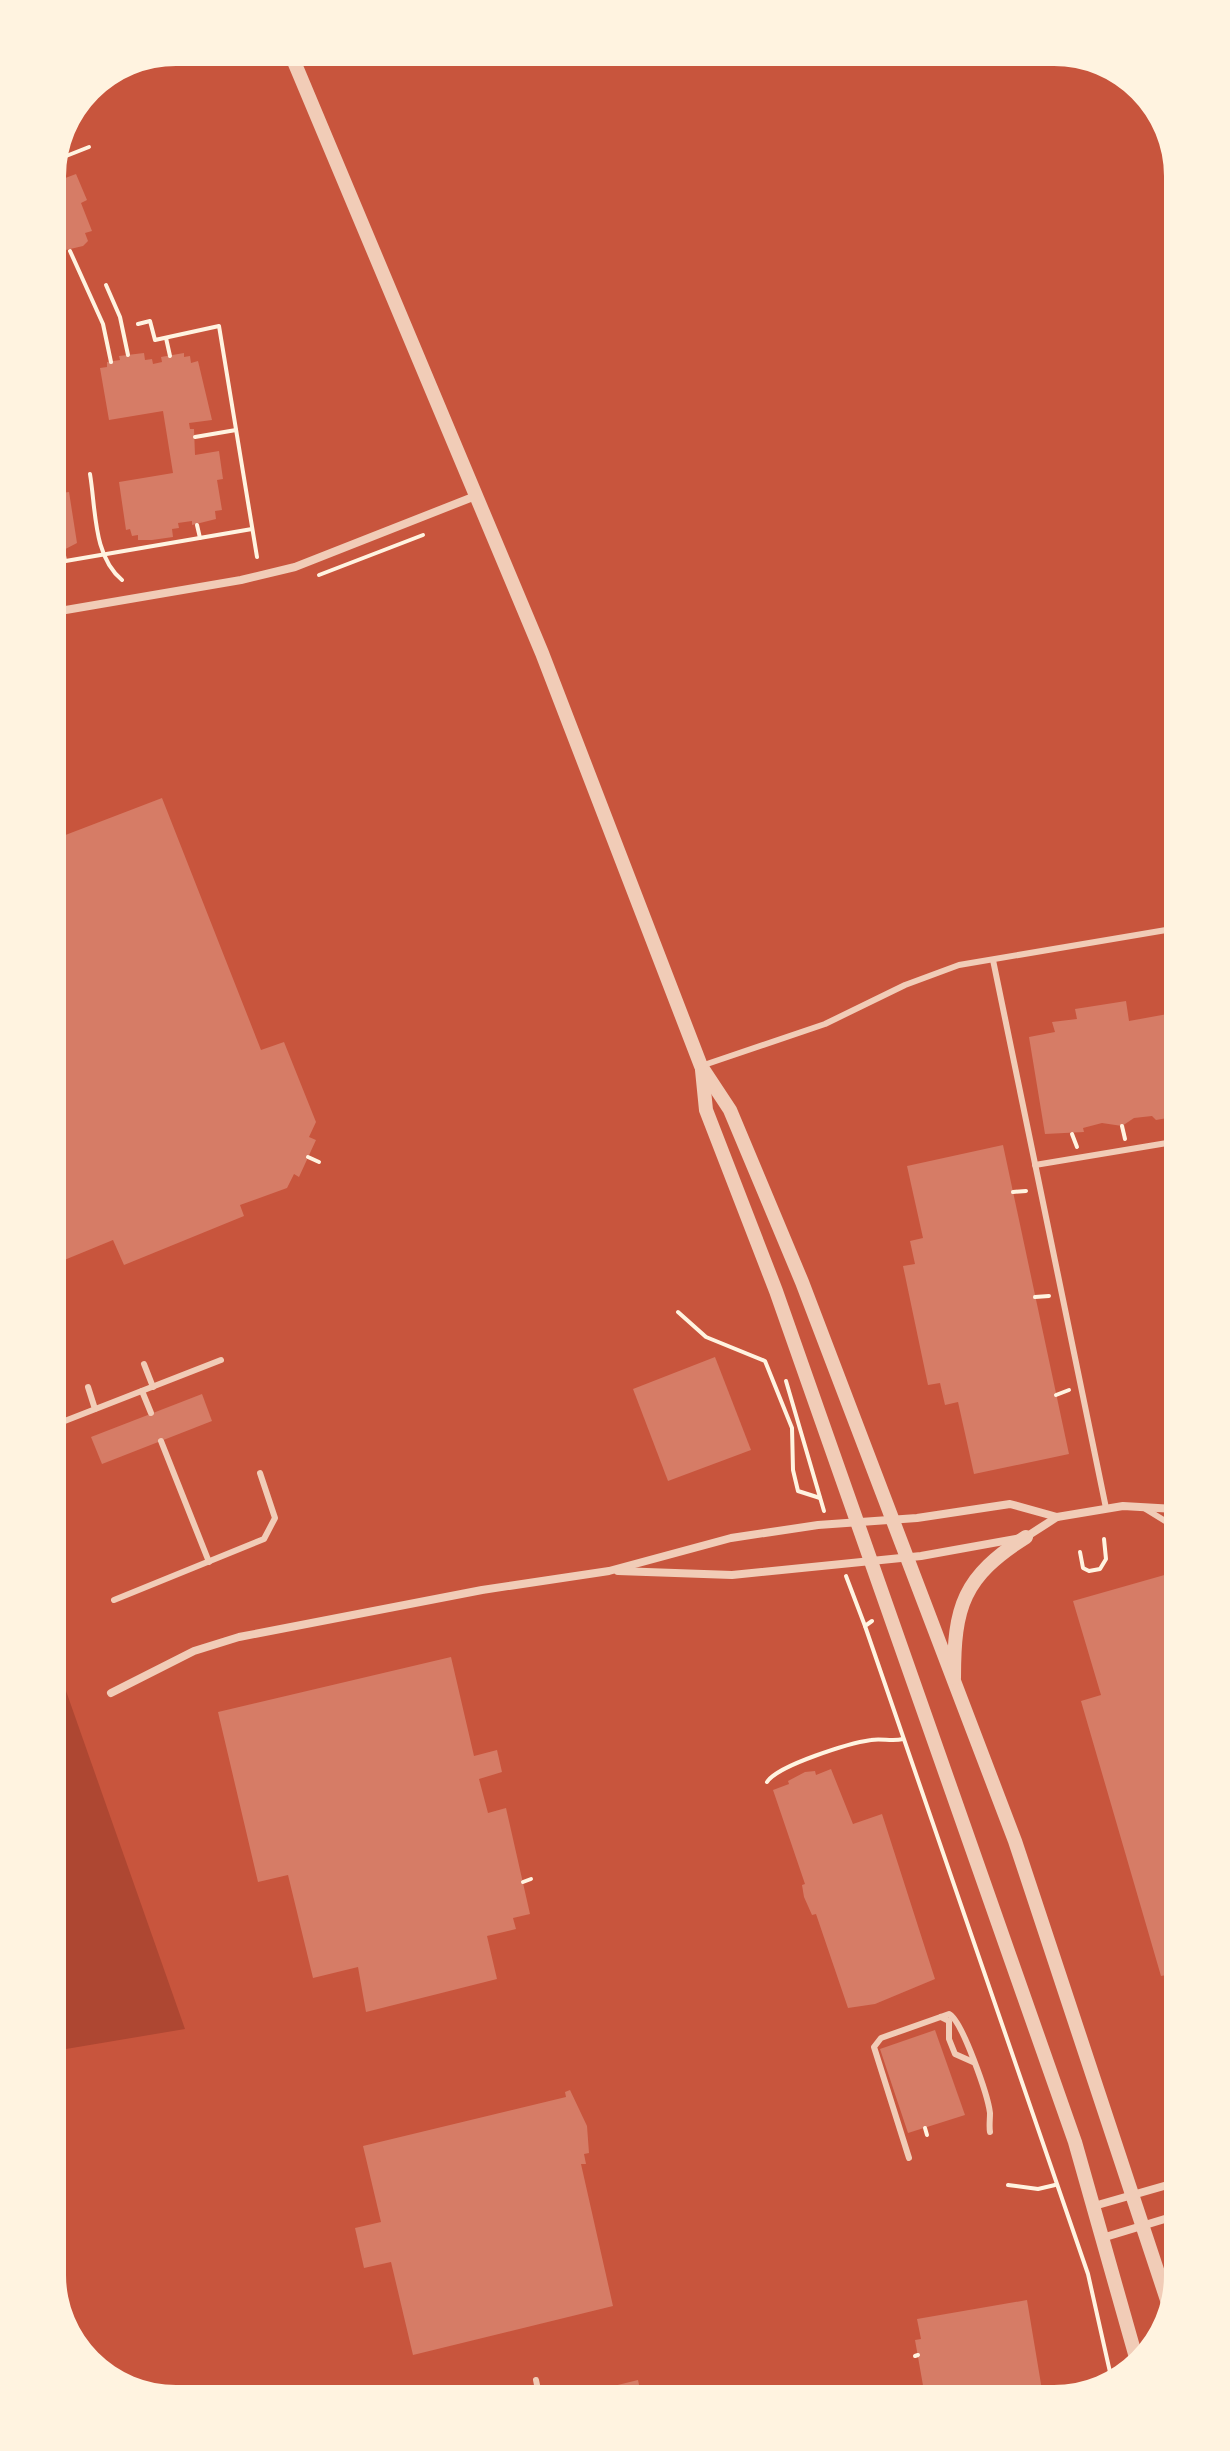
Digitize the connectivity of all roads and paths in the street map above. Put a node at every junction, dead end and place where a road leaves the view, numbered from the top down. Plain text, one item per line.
1 (296, 66) edge
2 (89, 147) dead end
3 (69, 155) edge
4 (70, 251) dead end
5 (106, 285) dead end
6 (138, 324) dead end
7 (166, 338) junction
8 (128, 355) dead end
9 (170, 356) dead end
10 (111, 362) dead end
11 (236, 430) junction
12 (195, 437) dead end
13 (90, 474) dead end
14 (478, 495) junction
15 (197, 525) dead end
16 (252, 529) junction
17 (200, 538) junction
18 (138, 540) dead end
19 (140, 548) junction
20 (102, 555) junction
21 (270, 558) dead end
22 (66, 561) edge
23 (132, 583) dead end
24 (66, 610) edge
25 (1164, 930) edge
26 (993, 960) junction
27 (701, 1066) junction
28 (1122, 1126) dead end
29 (1072, 1134) dead end
30 (1125, 1134) dead end
31 (1075, 1142) dead end
32 (1164, 1144) edge
33 (308, 1157) dead end
34 (319, 1162) dead end
35 (1035, 1165) junction
36 (678, 1312) dead end
37 (221, 1360) dead end
38 (144, 1364) dead end
39 (786, 1380) dead end
40 (88, 1387) dead end
41 (153, 1387) junction
42 (142, 1391) junction
43 (95, 1409) junction
44 (151, 1413) dead end
45 (66, 1420) edge
46 (161, 1441) dead end
47 (260, 1473) dead end
48 (820, 1498) junction
49 (1141, 1506) junction
50 (1106, 1508) junction
51 (1164, 1508) edge
52 (1057, 1517) junction
53 (890, 1520) junction
54 (1164, 1520) edge
55 (857, 1522) junction
56 (828, 1524) junction
57 (1026, 1537) junction
58 (1104, 1539) dead end
59 (1080, 1552) dead end
60 (904, 1557) junction
61 (871, 1560) junction
62 (209, 1562) junction
63 (842, 1563) junction
64 (609, 1571) junction
65 (114, 1600) dead end
66 (872, 1621) dead end
67 (865, 1626) junction
68 (955, 1687) junction
69 (111, 1693) dead end
70 (903, 1739) junction
71 (767, 1782) dead end
72 (531, 1879) dead end
73 (523, 1882) dead end
74 (941, 2017) junction
75 (973, 2062) junction
76 (925, 2128) dead end
77 (990, 2132) dead end
78 (927, 2135) dead end
79 (1059, 2156) dead end
80 (909, 2158) dead end
81 (1047, 2160) junction
82 (1008, 2185) dead end
83 (1055, 2185) junction
84 (1164, 2185) edge
85 (1132, 2193) junction
86 (1094, 2206) junction
87 (1164, 2218) edge
88 (1142, 2224) junction
89 (1102, 2238) junction
90 (1163, 2287) edge
91 (1134, 2351) edge
92 (1109, 2369) edge
93 (536, 2380) dead end
94 (537, 2385) edge

1 - 14 street
2 - 3 path
4 - 10 path
5 - 8 path
6 - 7 path
7 - 9 path
7 - 11 path
11 - 12 path
11 - 16 path
13 - 20 path
14 - 24 street
14 - 27 street
15 - 17 path
16 - 17 path
16 - 21 path
17 - 19 path
18 - 19 path
19 - 20 path
20 - 22 path
20 - 23 path
25 - 26 lane
26 - 27 lane
26 - 35 lane
27 - 53 street
27 - 55 street
28 - 30 path
29 - 31 path
32 - 35 lane
33 - 34 path
35 - 50 lane
36 - 48 path
37 - 41 lane
38 - 41 lane
39 - 48 path
40 - 43 lane
41 - 42 lane
42 - 43 lane
42 - 44 lane
43 - 45 lane
46 - 62 lane
47 - 62 lane
48 - 56 path
49 - 50 street
49 - 51 street
49 - 54 lane
50 - 52 street
52 - 53 street
52 - 57 street
53 - 55 street
53 - 60 street
55 - 56 street
55 - 61 street
56 - 64 street
57 - 60 street
57 - 68 street
58 - 59 path
60 - 61 street
60 - 68 street
61 - 63 street
61 - 86 street
62 - 65 lane
63 - 64 street
63 - 67 path
64 - 69 street
66 - 67 path
67 - 70 path
68 - 85 street
70 - 71 path
70 - 81 path
72 - 73 path
74 - 75 lane
74 - 75 lane
74 - 80 lane
75 - 77 lane
76 - 78 path
79 - 81 path
81 - 83 path
82 - 83 path
83 - 92 path
84 - 85 street
85 - 86 street
85 - 88 street
86 - 89 street
87 - 88 street
88 - 89 street
88 - 90 street
89 - 91 street
93 - 94 lane

